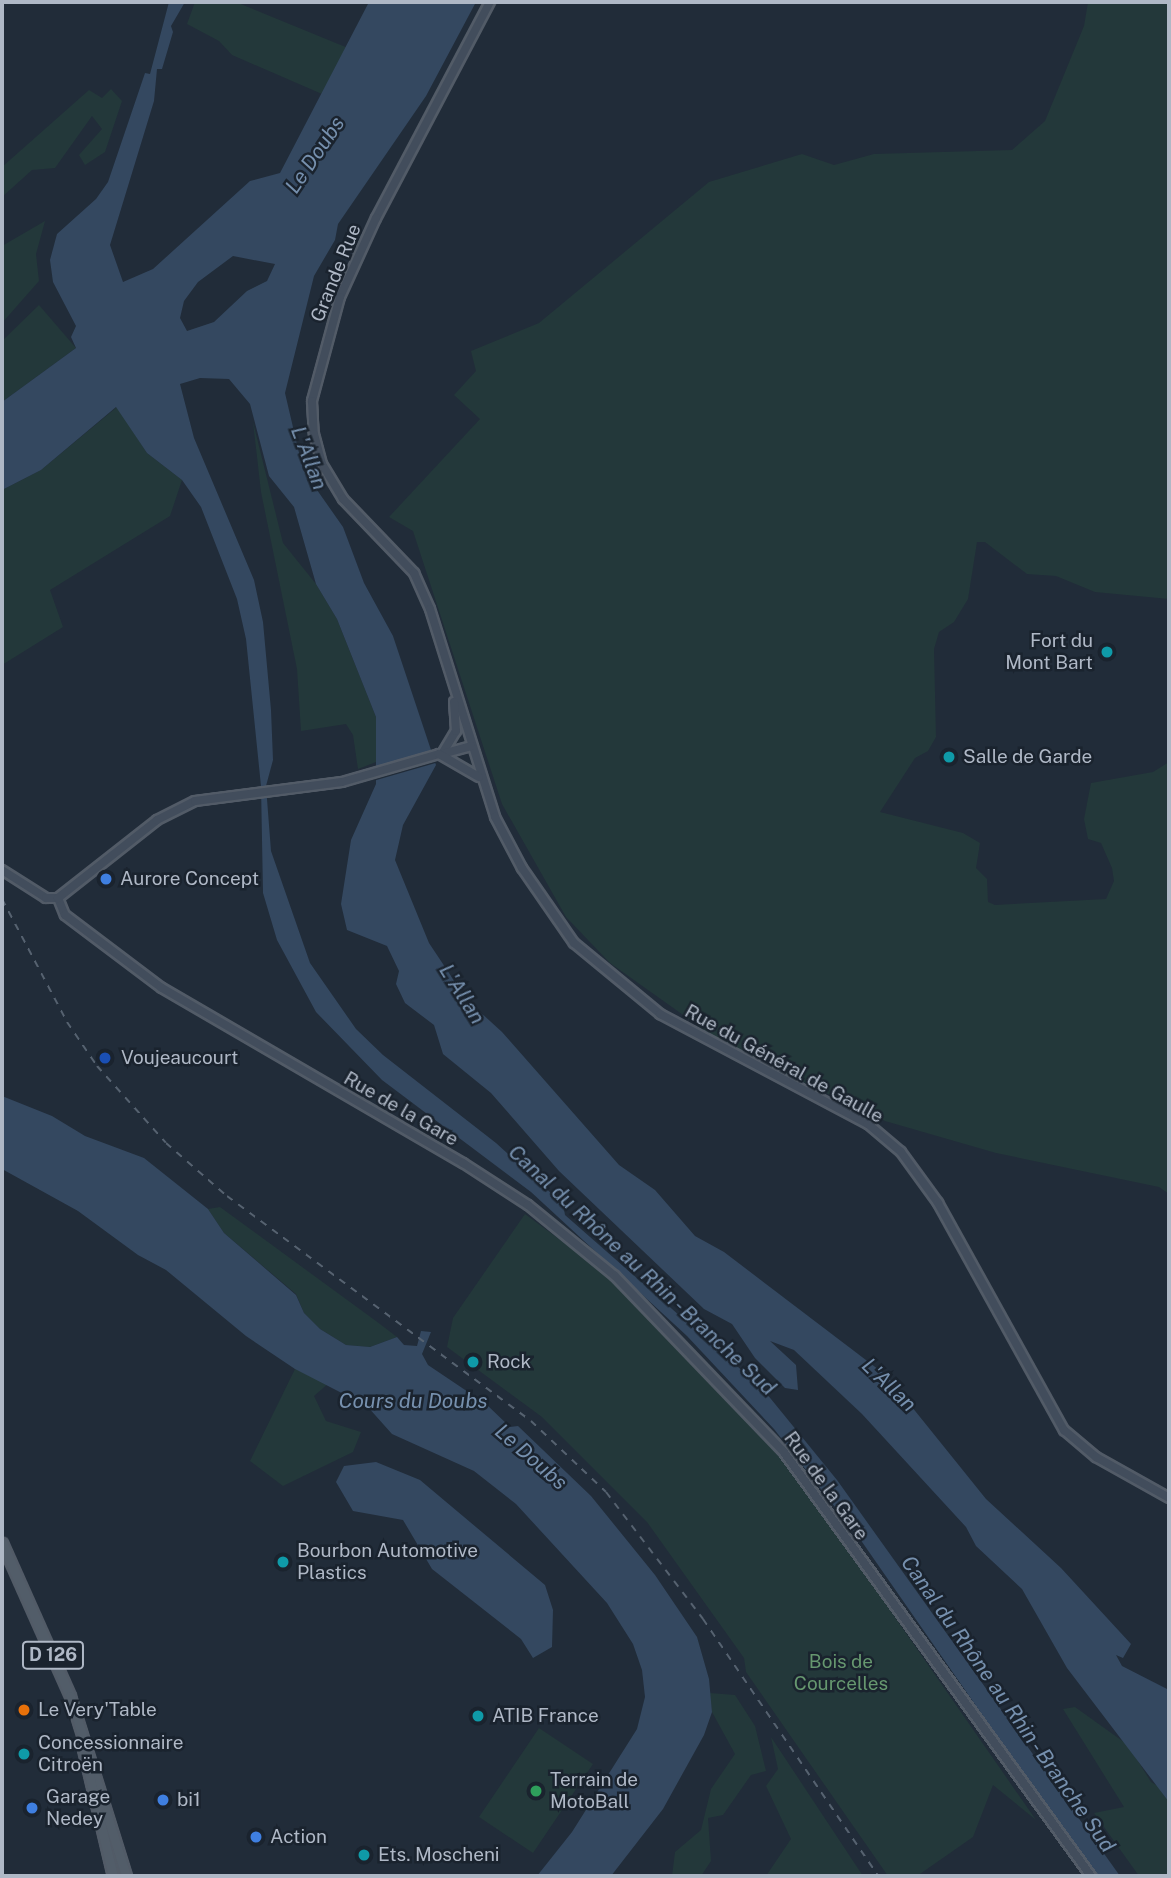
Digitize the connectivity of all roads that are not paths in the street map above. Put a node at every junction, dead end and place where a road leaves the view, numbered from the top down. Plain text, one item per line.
1 (491, 2) edge
2 (452, 676) junction
3 (471, 746) junction
4 (441, 754) junction
5 (482, 781) junction
6 (2, 870) edge
7 (58, 898) junction
8 (1169, 1498) edge
9 (2, 1543) edge
10 (2, 1553) edge
11 (113, 1876) edge
12 (126, 1876) edge
13 (1091, 1876) edge

1 - 2 main road, Grande Rue
2 - 3 main road, Rue du Général de Gaulle
2 - 4 main road
3 - 4 main road
3 - 5 main road, Rue du Général de Gaulle
4 - 5 main road
4 - 7 main road
5 - 8 main road, Rue du Général de Gaulle
6 - 7 main road
7 - 13 main road, Rue de la Gare
9 - 12 main road, D 126
10 - 11 main road, D 126

